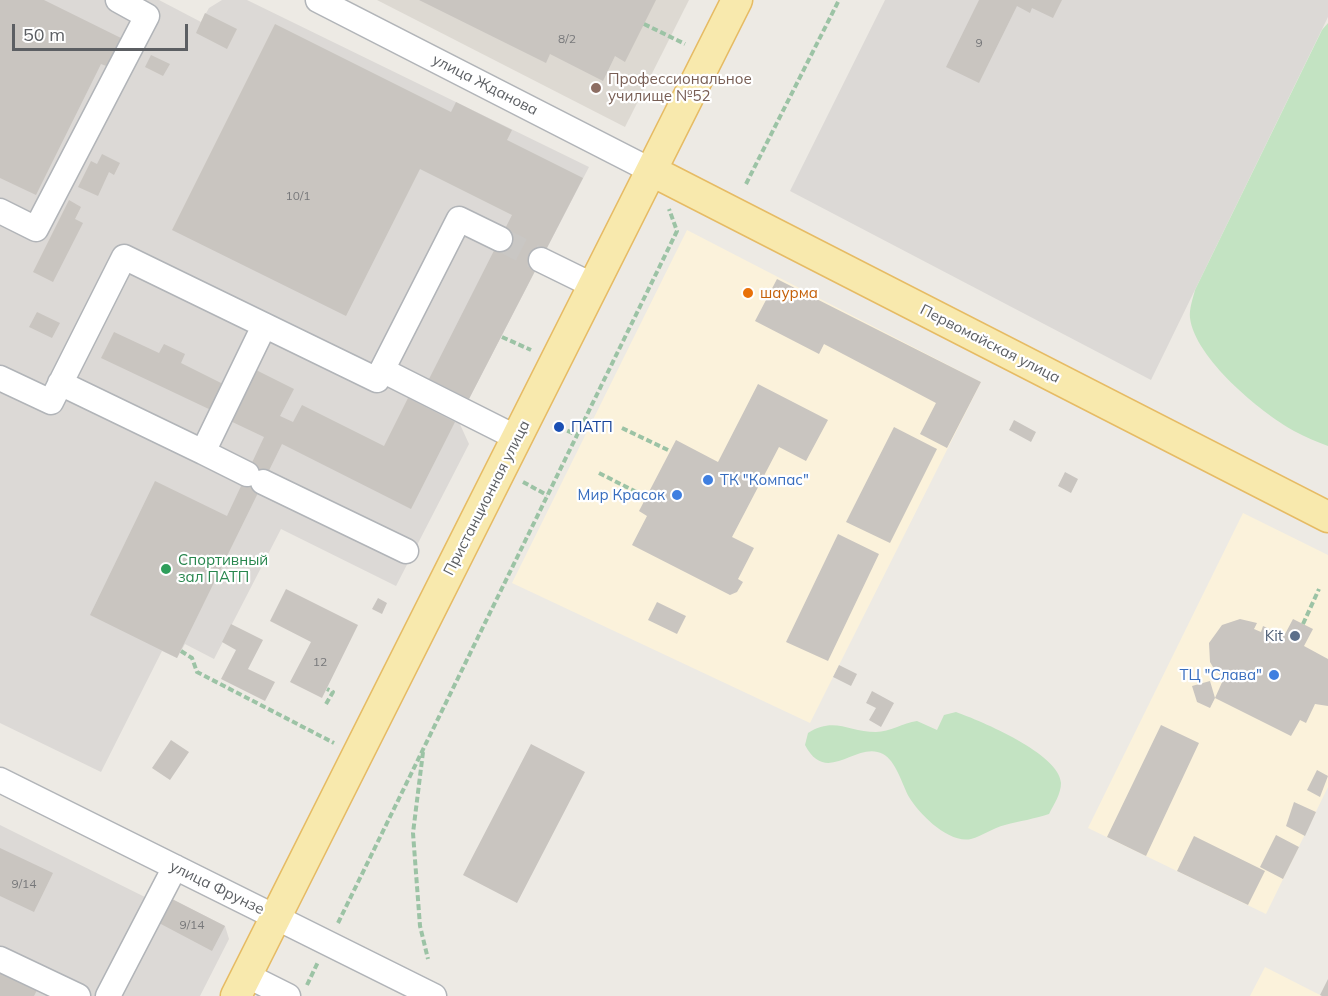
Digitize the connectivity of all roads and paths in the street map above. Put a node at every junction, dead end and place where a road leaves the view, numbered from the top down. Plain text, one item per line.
1 (118, 0) edge
2 (318, 0) edge
3 (737, 0) edge
4 (839, 0) edge
5 (644, 24) dead end
6 (685, 44) dead end
7 (652, 171) junction
8 (746, 183) dead end
9 (668, 206) dead end
10 (0, 211) edge
11 (500, 239) tunnel mouth
12 (541, 260) tunnel mouth
13 (594, 286) junction
14 (264, 326) junction
15 (502, 337) dead end
16 (532, 351) dead end
17 (382, 370) junction
18 (0, 378) edge
19 (60, 383) junction
20 (559, 427) dead end
21 (622, 428) dead end
22 (577, 435) junction
23 (517, 438) junction
24 (203, 452) junction
25 (670, 452) dead end
26 (599, 473) dead end
27 (646, 497) dead end
28 (1328, 517) edge
29 (406, 551) dead end
30 (1319, 589) dead end
31 (1303, 624) dead end
32 (181, 651) dead end
33 (327, 689) dead end
34 (326, 704) dead end
35 (334, 743) dead end
36 (423, 748) junction
37 (0, 780) edge
38 (174, 867) junction
39 (276, 916) junction
40 (327, 942) junction
41 (0, 959) edge
42 (428, 959) dead end
43 (241, 986) edge
44 (297, 992) edge
45 (78, 996) edge
46 (108, 996) edge
47 (434, 996) edge

1 - 10 street
2 - 7 street, улица Жданова
3 - 7 main road, Пристанционная улица
4 - 8 path
5 - 6 path
7 - 13 main road, Пристанционная улица
7 - 28 main road, Первомайская улица
9 - 22 path
11 - 17 street
12 - 13 street
13 - 23 main road, Пристанционная улица
14 - 17 street
14 - 19 street
14 - 24 street
15 - 16 path
17 - 23 street
18 - 19 street
19 - 24 street
20 - 22 path
21 - 25 path
22 - 36 path
23 - 39 main road, Пристанционная улица
24 - 29 street
26 - 27 path
30 - 31 path
32 - 35 path
33 - 34 path
36 - 40 path
36 - 42 path
37 - 38 street, улица Фрунзе
38 - 39 street, улица Фрунзе
38 - 46 street
39 - 40 street, улица Фрунзе
39 - 43 main road, Пристанционная улица
40 - 44 path
40 - 47 street, улица Фрунзе
41 - 45 street
43 - 44 street

